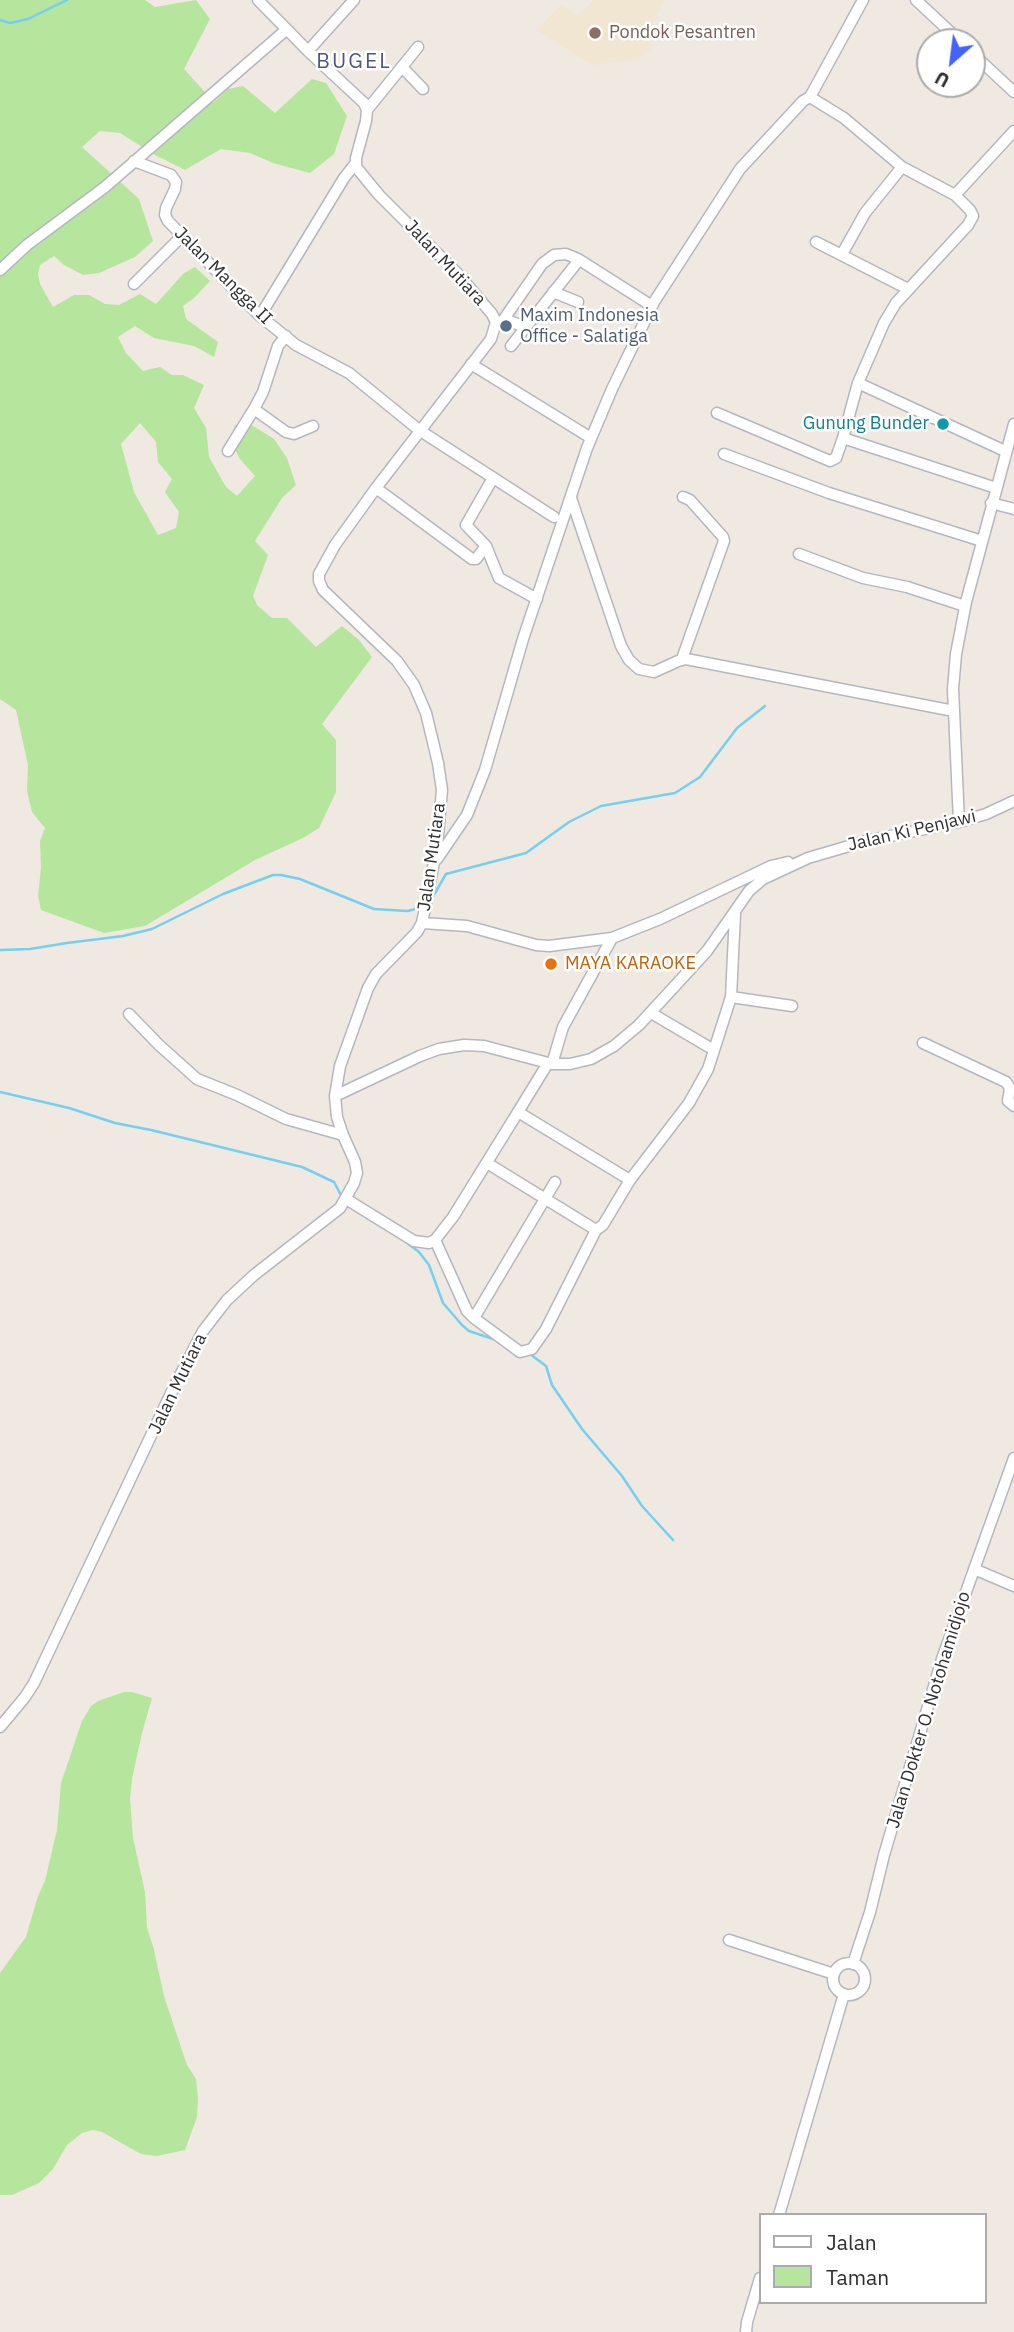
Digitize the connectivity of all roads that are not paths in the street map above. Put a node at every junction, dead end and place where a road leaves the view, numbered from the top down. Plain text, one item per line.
1 (258, 0) edge
2 (354, 0) edge
3 (863, 0) edge
4 (916, 0) edge
5 (946, 28) edge
6 (286, 30) junction
7 (418, 47) dead end
8 (308, 51) junction
9 (986, 66) edge
10 (402, 67) junction
11 (423, 89) dead end
12 (1014, 92) edge
13 (810, 97) junction
14 (367, 110) junction
15 (1014, 131) edge
16 (134, 161) junction
17 (355, 164) junction
18 (902, 167) junction
19 (955, 195) junction
20 (182, 236) junction
21 (816, 242) dead end
22 (842, 254) junction
23 (579, 260) junction
24 (0, 270) edge
25 (135, 284) dead end
26 (908, 289) junction
27 (554, 292) junction
28 (578, 302) dead end
29 (652, 306) junction
30 (260, 316) junction
31 (500, 323) junction
32 (525, 327) junction
33 (286, 336) junction
34 (511, 346) dead end
35 (471, 364) junction
36 (858, 383) junction
37 (254, 409) junction
38 (717, 413) dead end
39 (313, 426) dead end
40 (1013, 428) edge
41 (419, 430) junction
42 (592, 438) junction
43 (843, 438) junction
44 (228, 451) dead end
45 (1006, 452) junction
46 (724, 454) dead end
47 (493, 478) junction
48 (376, 488) junction
49 (996, 488) junction
50 (683, 497) dead end
51 (571, 498) junction
52 (991, 503) junction
53 (1014, 509) edge
54 (554, 517) dead end
55 (982, 541) junction
56 (486, 546) junction
57 (799, 554) dead end
58 (537, 599) junction
59 (965, 606) junction
60 (682, 659) junction
61 (954, 711) junction
62 (1014, 801) edge
63 (959, 822) junction
64 (435, 862) junction
65 (796, 862) junction
66 (735, 910) junction
67 (422, 923) junction
68 (612, 938) junction
69 (731, 997) junction
70 (792, 1006) dead end
71 (651, 1013) junction
72 (130, 1014) dead end
73 (923, 1043) dead end
74 (713, 1050) junction
75 (550, 1063) junction
76 (335, 1097) junction
77 (1014, 1106) edge
78 (518, 1112) junction
79 (342, 1135) junction
80 (487, 1163) junction
81 (630, 1180) junction
82 (555, 1182) dead end
83 (545, 1197) junction
84 (345, 1200) junction
85 (596, 1230) junction
86 (435, 1240) junction
87 (474, 1318) junction
88 (1014, 1458) edge
89 (974, 1569) junction
90 (1014, 1586) edge
91 (0, 1727) edge
92 (729, 1940) dead end
93 (853, 1964) junction
94 (834, 1973) junction
95 (844, 1994) junction
96 (780, 2213) edge
97 (758, 2285) edge
98 (746, 2332) edge

1 - 6 street
2 - 8 street
3 - 13 street
4 - 5 street
6 - 8 street
6 - 16 street
7 - 10 street
8 - 14 street
9 - 12 street
10 - 11 street
10 - 14 street
13 - 18 street
13 - 29 street
14 - 17 street
15 - 19 street
16 - 20 street, Jalan Mangga II
16 - 24 street
17 - 30 street
17 - 31 street, Jalan Mutiara
18 - 19 street
18 - 22 street
19 - 26 street
20 - 25 street
20 - 30 street, Jalan Mangga II
21 - 22 street
22 - 26 street
23 - 27 street
23 - 29 street
23 - 31 street
26 - 36 street
27 - 28 street
27 - 32 street
29 - 42 street
30 - 33 street, Jalan Mangga II
31 - 32 street
31 - 35 street, Jalan Mutiara
32 - 34 street
33 - 37 street
33 - 41 street, Jalan Mangga II
35 - 41 street, Jalan Mutiara
35 - 42 street
36 - 43 street
36 - 45 street
37 - 39 street
37 - 44 street
38 - 43 street
40 - 45 street
41 - 47 street, Jalan Mangga II
41 - 48 street, Jalan Mutiara
42 - 51 street
43 - 49 street
45 - 49 street
46 - 55 street
47 - 54 street, Jalan Mangga II
47 - 56 street
48 - 56 street
48 - 64 street, Jalan Mutiara
49 - 52 street
50 - 60 street
51 - 58 street
51 - 60 street
52 - 53 street
52 - 55 street
55 - 59 street
56 - 58 street
57 - 59 street
58 - 64 street
59 - 61 street
60 - 61 street
61 - 63 street
62 - 63 street, Jalan Ki Penjawi
63 - 65 street, Jalan Ki Penjawi
64 - 67 street, Jalan Mutiara
65 - 66 street
65 - 68 street
66 - 69 street
66 - 71 street
67 - 68 street
67 - 76 street, Jalan Mutiara
68 - 75 street
69 - 70 street
69 - 74 street
71 - 74 street
71 - 75 street
72 - 79 street
73 - 77 street
74 - 81 street
75 - 76 street
75 - 78 street
76 - 79 street, Jalan Mutiara
78 - 80 street
78 - 81 street
79 - 84 street, Jalan Mutiara
80 - 83 street
80 - 86 street
81 - 85 street
82 - 83 street
83 - 85 street
83 - 87 street
84 - 86 street
84 - 91 street, Jalan Mutiara
85 - 87 street
86 - 87 street
88 - 89 street, Jalan Dokter O. Notohamidjojo
89 - 90 street
89 - 93 street, Jalan Dokter O. Notohamidjojo
92 - 94 street
93 - 94 street
93 - 95 street, Jalan Dokter O. Notohamidjojo
94 - 95 street
95 - 96 street, Jalan Dokter O. Notohamidjojo
97 - 98 street

